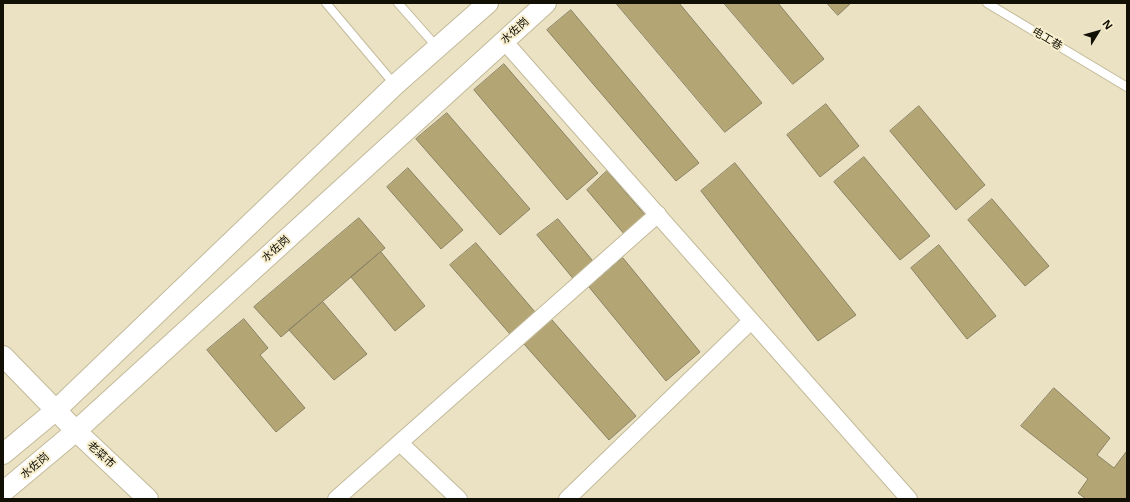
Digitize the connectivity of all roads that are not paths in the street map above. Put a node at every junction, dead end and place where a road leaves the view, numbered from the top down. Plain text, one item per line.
1 (326, 3) edge
2 (398, 3) edge
3 (488, 3) edge
4 (546, 3) edge
5 (987, 3) edge
6 (504, 41) junction
7 (437, 48) junction
8 (395, 85) junction
9 (1127, 87) edge
10 (658, 214) junction
11 (751, 321) junction
12 (3, 356) edge
13 (56, 410) junction
14 (76, 431) junction
15 (400, 443) junction
16 (3, 454) edge
17 (3, 492) edge
18 (148, 499) edge
19 (336, 499) edge
20 (459, 499) edge
21 (567, 499) edge
22 (909, 499) edge

1 - 8 lane
2 - 7 lane
3 - 7 street
4 - 6 street, 水佐岗
5 - 9 lane, 电工巷
6 - 10 street
6 - 14 street, 水佐岗
7 - 8 street
8 - 13 street
10 - 11 street
10 - 15 street
11 - 21 street
11 - 22 street
12 - 13 street, 老菜市
13 - 14 street, 老菜市
13 - 16 street
14 - 17 street, 水佐岗
14 - 18 street, 老菜市
15 - 19 street
15 - 20 street

